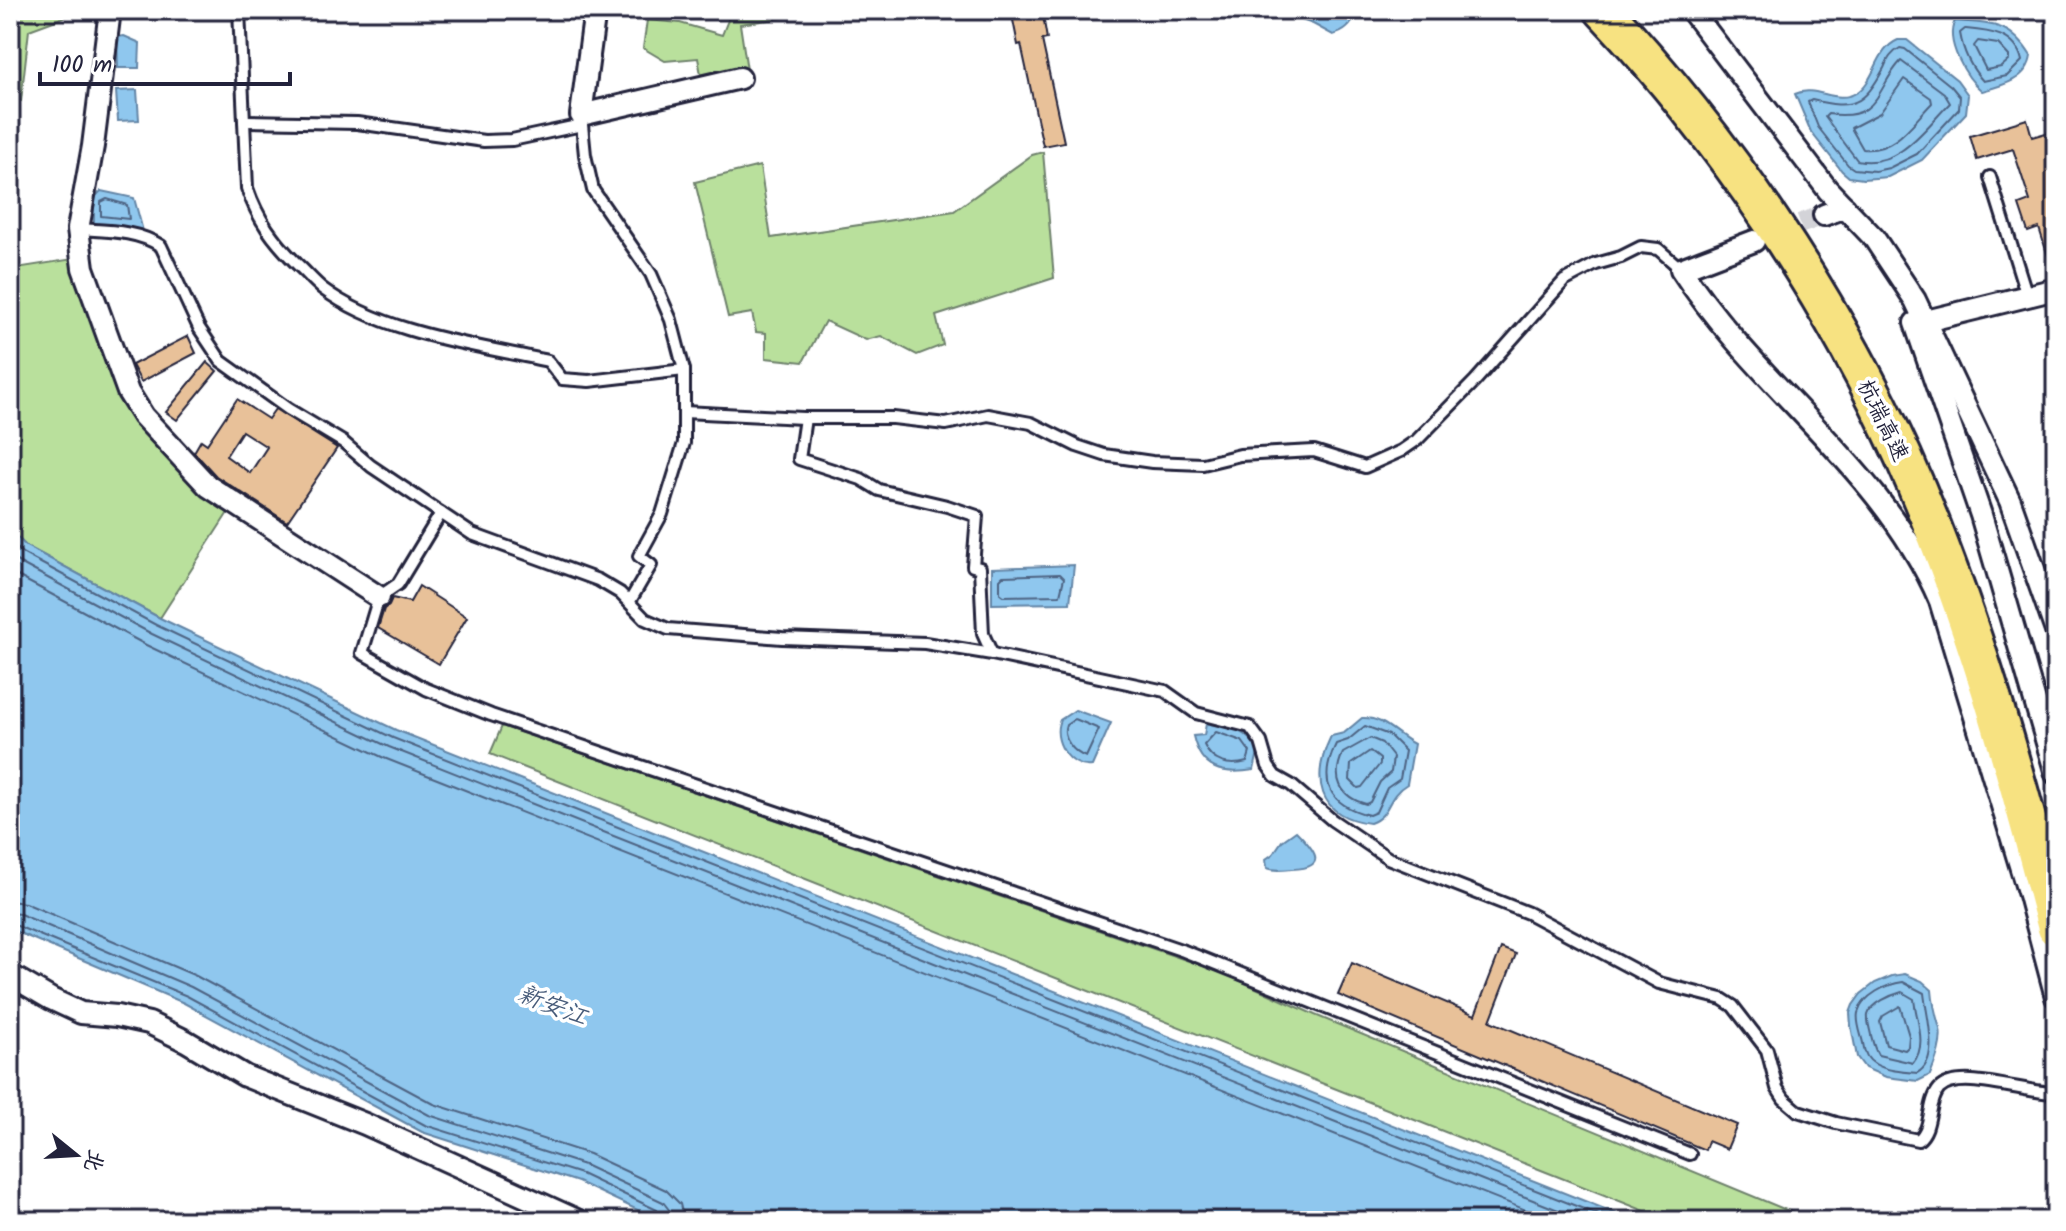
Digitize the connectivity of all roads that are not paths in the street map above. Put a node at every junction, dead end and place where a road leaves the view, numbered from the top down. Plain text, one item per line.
1 (110, 10) edge
2 (239, 10) edge
3 (595, 10) edge
4 (1603, 10) edge
5 (1637, 10) edge
6 (1691, 10) edge
7 (740, 78) dead end
8 (582, 120) junction
9 (244, 121) junction
10 (1990, 177) dead end
11 (1845, 207) junction
12 (1824, 215) tunnel mouth
13 (78, 229) junction
14 (1754, 241) tunnel mouth
15 (1681, 269) junction
16 (1903, 278) junction
17 (2056, 289) edge
18 (2027, 296) junction
19 (1926, 321) junction
20 (684, 370) junction
21 (684, 412) junction
22 (805, 418) junction
23 (441, 513) junction
24 (379, 597) junction
25 (630, 601) junction
26 (2056, 631) edge
27 (992, 654) junction
28 (2056, 774) edge
29 (2056, 831) edge
30 (2038, 893) junction
31 (2056, 928) edge
32 (10, 975) edge
33 (2056, 997) edge
34 (2056, 1093) edge
35 (1690, 1154) dead end
36 (579, 1221) edge

1 - 13 street
2 - 9 lane
3 - 8 street
4 - 30 highway, 杭瑞高速
5 - 29 highway, 杭瑞高速
6 - 11 street
7 - 8 street
8 - 9 lane
8 - 20 lane
9 - 20 lane
10 - 18 lane
11 - 12 street
11 - 16 street
13 - 23 lane
13 - 24 street
14 - 15 street
15 - 22 lane
15 - 30 street
16 - 19 street
16 - 28 street
17 - 18 street
18 - 19 street
19 - 26 street
20 - 21 lane
21 - 22 lane
21 - 25 lane
22 - 27 lane
23 - 24 lane
23 - 25 lane
24 - 35 lane
25 - 27 lane
27 - 34 lane
30 - 31 highway, 杭瑞高速
30 - 33 street
32 - 36 street

